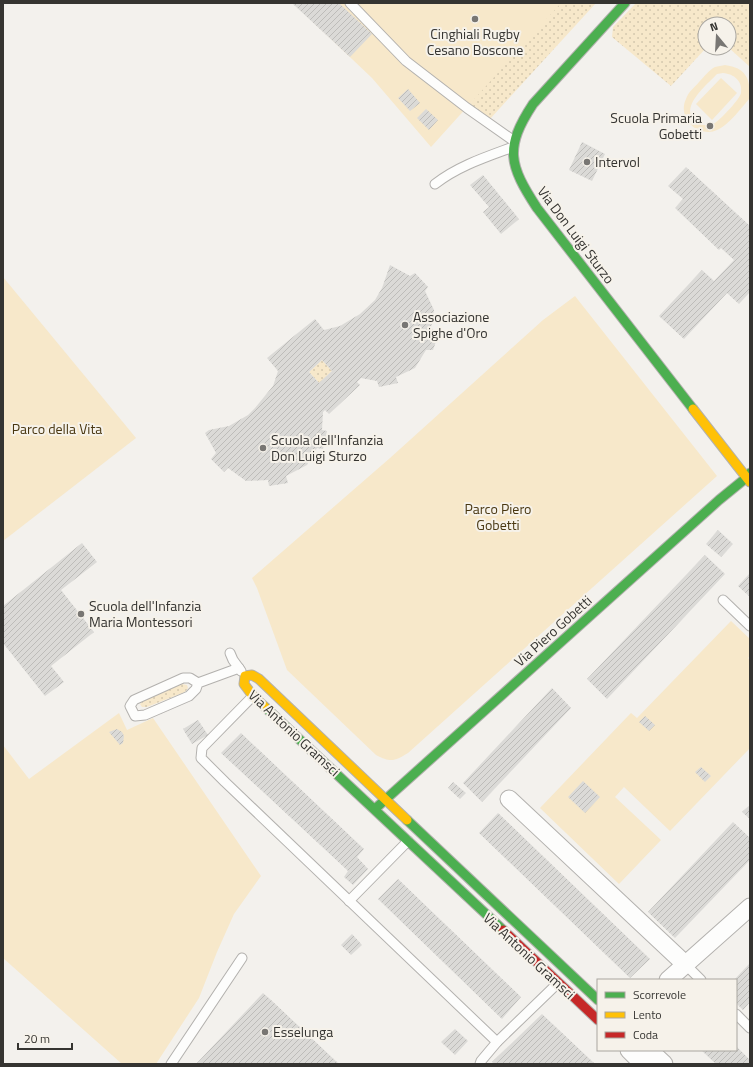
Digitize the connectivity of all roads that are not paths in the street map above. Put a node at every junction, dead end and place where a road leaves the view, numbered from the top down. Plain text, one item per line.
1 (350, 3) edge
2 (625, 3) edge
3 (514, 144) junction
4 (435, 184) dead end
5 (749, 478) edge
6 (723, 600) dead end
7 (750, 626) edge
8 (230, 653) dead end
9 (238, 668) junction
10 (245, 676) junction
11 (198, 683) junction
12 (253, 696) junction
13 (509, 798) dead end
14 (386, 799) junction
15 (375, 809) junction
16 (408, 841) junction
17 (349, 901) junction
18 (750, 907) edge
19 (242, 958) dead end
20 (685, 964) junction
21 (669, 979) edge
22 (700, 979) edge
23 (558, 983) junction
24 (597, 999) edge
25 (737, 1015) edge
26 (597, 1019) edge
27 (750, 1028) edge
28 (497, 1042) junction
29 (630, 1051) edge
30 (643, 1060) edge
31 (171, 1064) edge
32 (480, 1064) edge
33 (664, 1064) edge

1 - 3 lane
2 - 3 street, Via Don Luigi Sturzo
3 - 4 lane
3 - 5 street, Via Don Luigi Sturzo
5 - 14 street, Via Piero Gobetti
6 - 7 lane
8 - 9 lane
9 - 10 lane
9 - 11 lane
10 - 12 street, Via Antonio Gramsci
10 - 14 street, Via Antonio Gramsci
11 - 11 lane
12 - 15 street, Via Antonio Gramsci
12 - 17 lane
13 - 20 street
14 - 15 street, Via Piero Gobetti
14 - 24 street, Via Antonio Gramsci
15 - 16 street, Via Antonio Gramsci
16 - 17 lane
16 - 23 street, Via Antonio Gramsci
17 - 28 lane
18 - 20 street
19 - 31 lane
20 - 21 street
20 - 22 lane
23 - 26 street, Via Antonio Gramsci
23 - 28 lane
25 - 27 lane
28 - 32 lane
29 - 30 street
30 - 33 street

